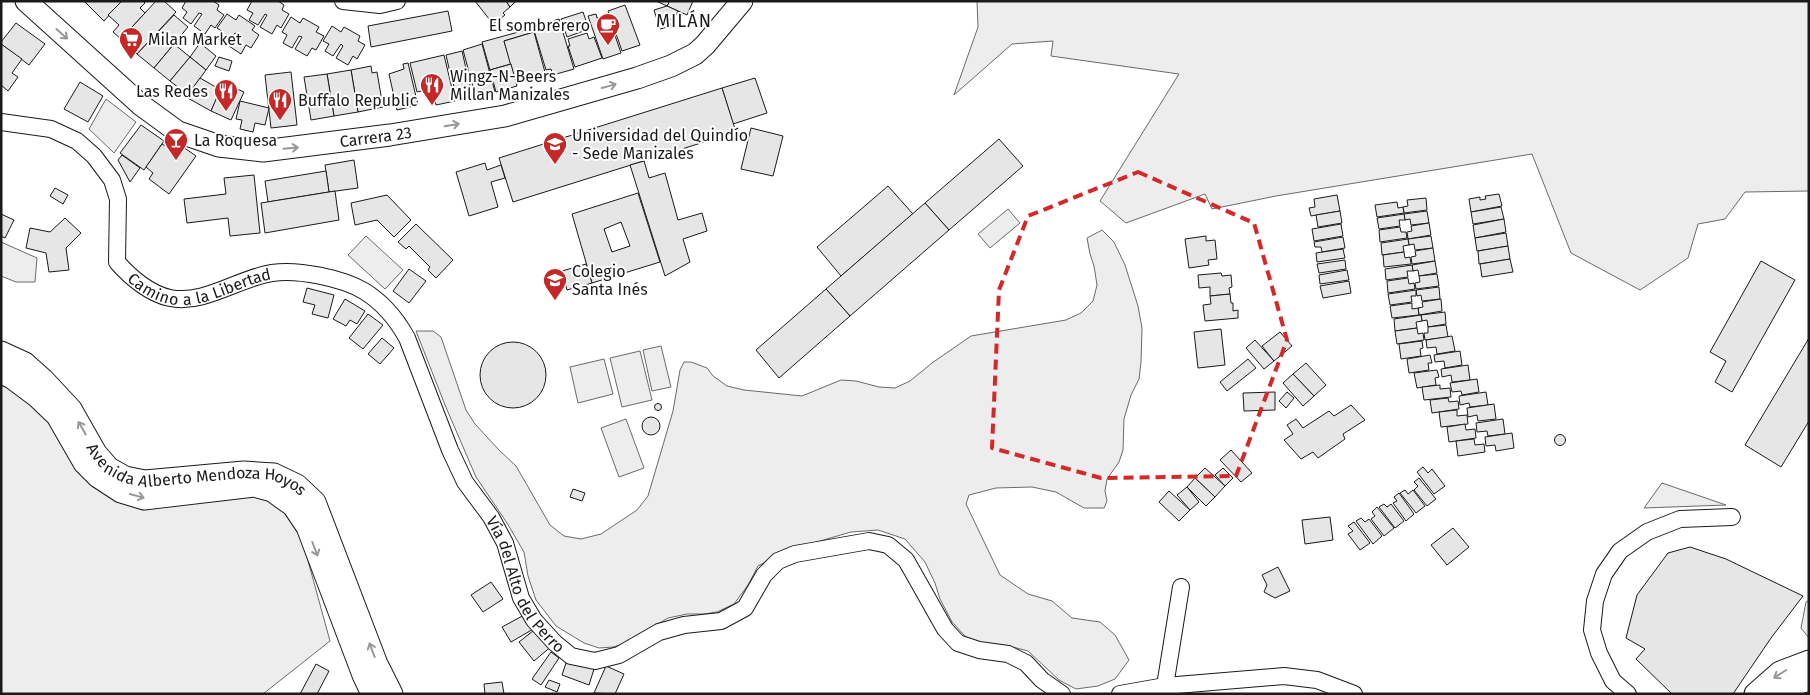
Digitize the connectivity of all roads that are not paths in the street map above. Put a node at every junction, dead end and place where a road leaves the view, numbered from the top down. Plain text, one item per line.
1 (26, 1) edge
2 (342, 1) edge
3 (397, 1) edge
4 (742, 1) edge
5 (1, 122) edge
6 (398, 322) joint
7 (1, 352) edge
8 (1, 373) edge
9 (1732, 517) dead end
10 (1181, 587) dead end
11 (1809, 661) edge
12 (1809, 680) edge
13 (1164, 690) edge
14 (372, 694) edge
15 (392, 694) edge
16 (1062, 694) edge
17 (1120, 694) edge
18 (1354, 694) edge
19 (1628, 694) edge
20 (1755, 694) edge
21 (1780, 694) edge

1 -> 4 main road, Carrera 23
2 - 3 street
5 - 6 street, Camino a la Libertad
6 - 16 street, Vía del Alto del Perro
15 -> 7 main road, Avenida Alberto Mendoza Hoyos
8 -> 14 main road, Avenida Alberto Mendoza Hoyos
9 - 19 street
10 - 13 street
11 -> 20 main road
12 - 21 main road
13 - 17 street
13 - 18 street

